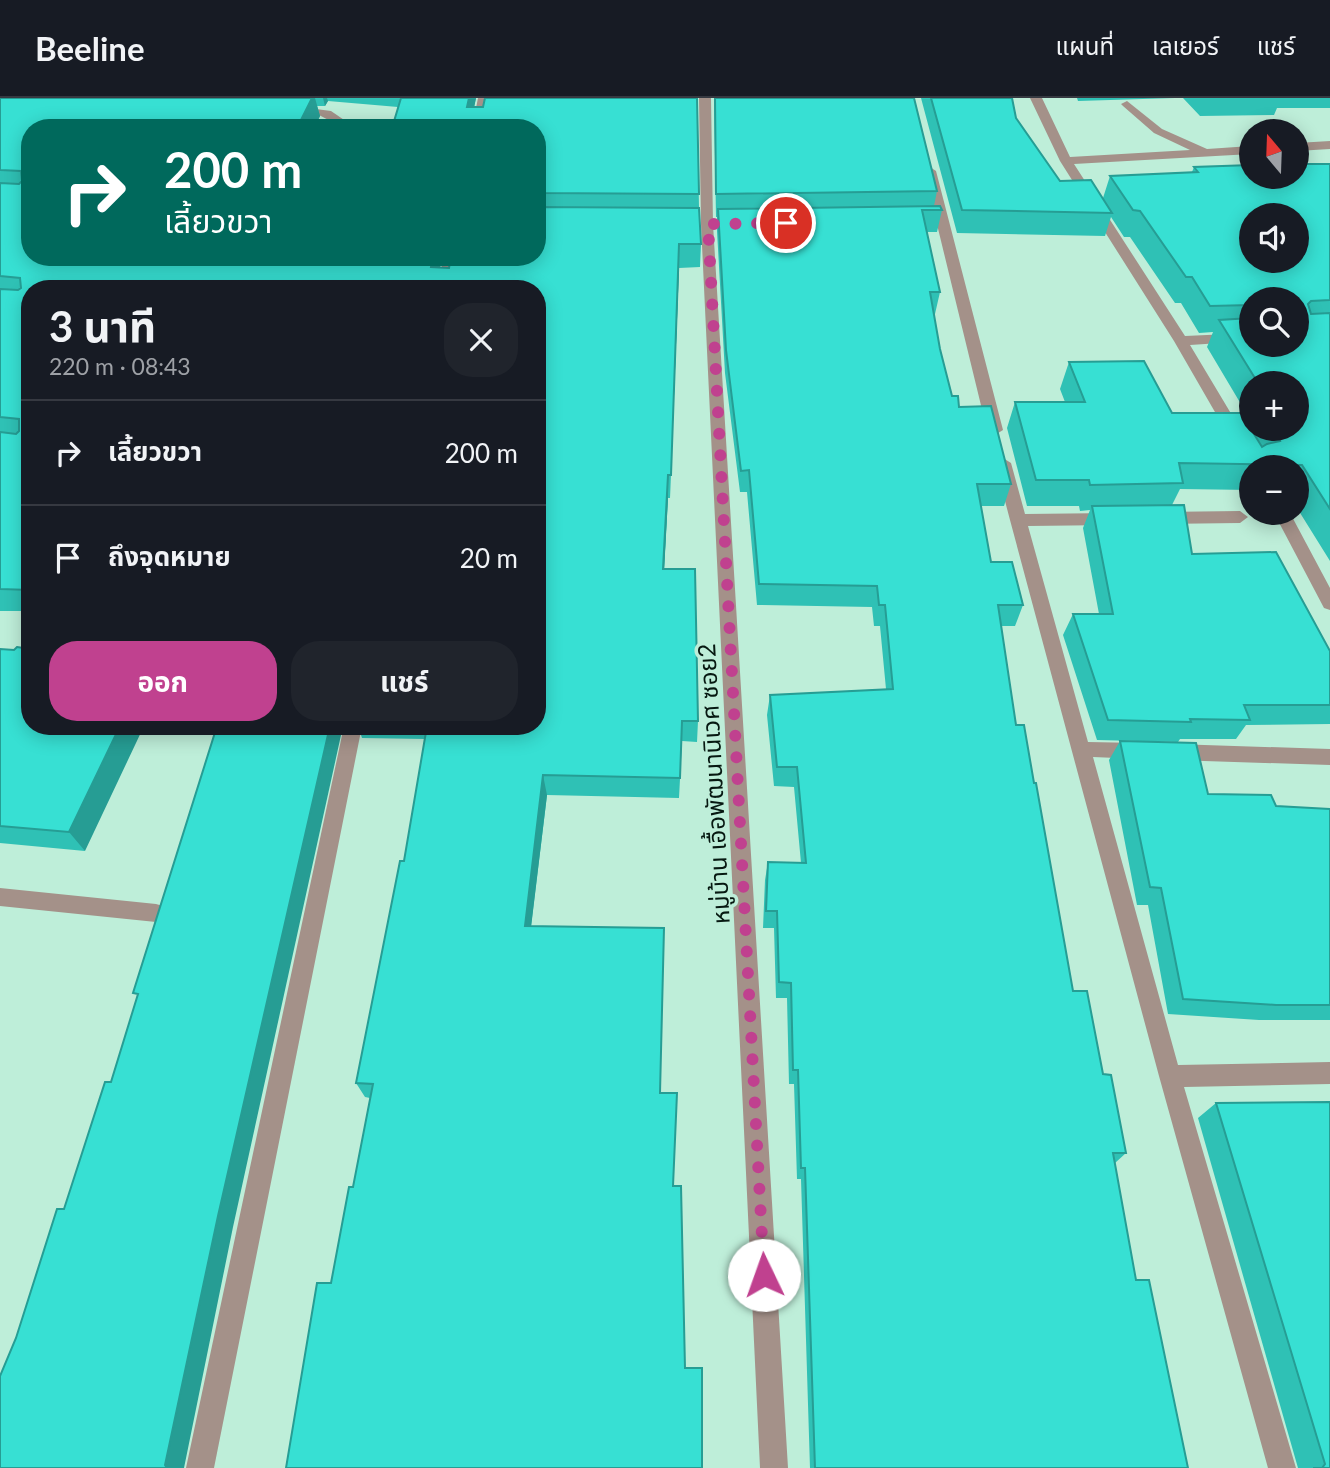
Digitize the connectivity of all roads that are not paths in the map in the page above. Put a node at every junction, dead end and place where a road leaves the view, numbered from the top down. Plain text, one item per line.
1 (484, 98) edge
2 (705, 98) edge
3 (1036, 98) edge
4 (1127, 104) dead end
5 (277, 108) edge
6 (339, 119) edge
7 (480, 119) edge
8 (1330, 145) edge
9 (1309, 146) edge
10 (1239, 151) edge
11 (1207, 152) junction
12 (926, 153) edge
13 (1066, 161) junction
14 (1239, 338) edge
15 (1181, 341) junction
16 (1248, 455) edge
17 (1239, 517) edge
18 (1018, 520) junction
19 (1288, 525) edge
20 (1330, 604) edge
21 (352, 735) edge
22 (1082, 749) junction
23 (1330, 757) edge
24 (0, 897) edge
25 (156, 913) edge
26 (1330, 1073) edge
27 (1171, 1076) junction
28 (200, 1468) edge
29 (774, 1468) edge
30 (1282, 1468) edge

1 - 7 street
2 - 29 street, หมู่บ้าน เอื้อพัฒนานิเวศ ซอย2
3 - 13 street
4 - 11 street
5 - 6 street
8 - 9 street
10 - 11 street
11 - 13 street
12 - 18 street
13 - 15 street
14 - 15 street
15 - 16 street
17 - 18 street
18 - 22 street
19 - 20 street
21 - 28 street
22 - 23 street
22 - 27 street
24 - 25 street
26 - 27 street
27 - 30 street

